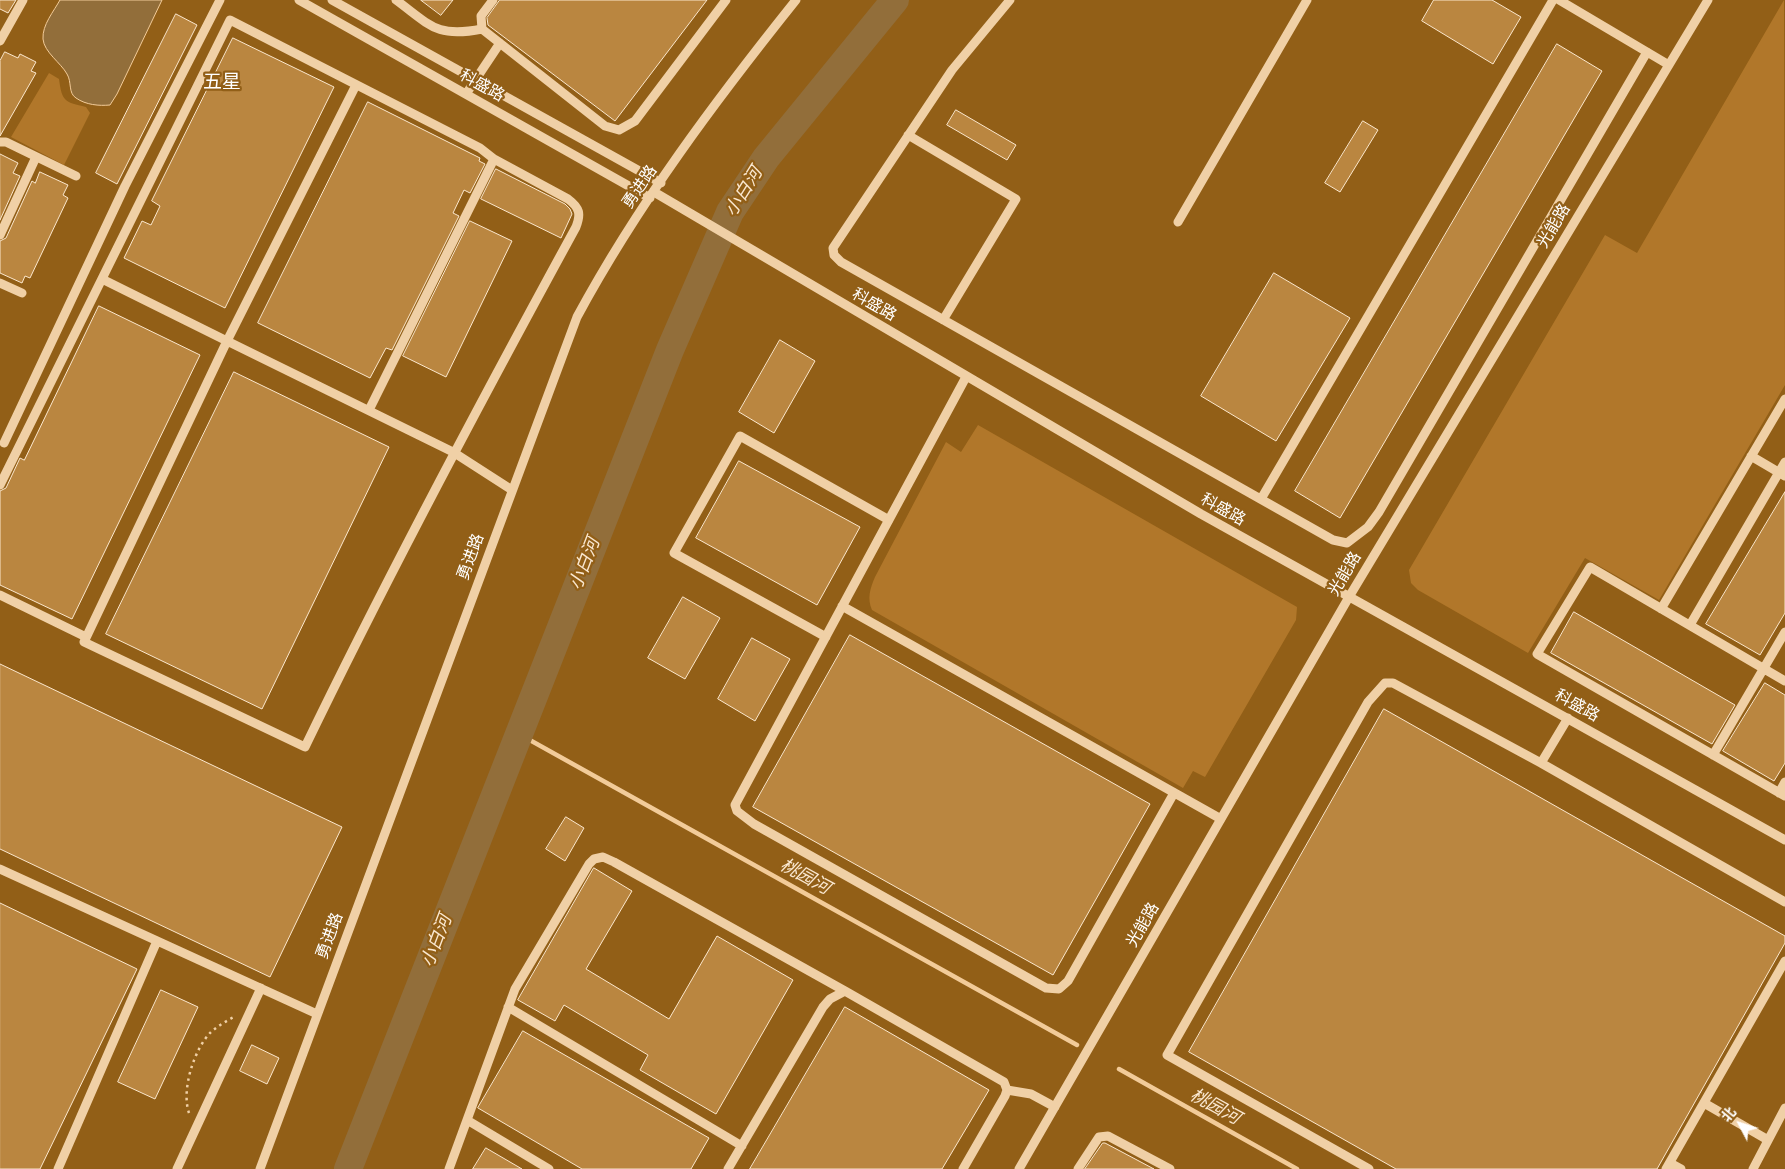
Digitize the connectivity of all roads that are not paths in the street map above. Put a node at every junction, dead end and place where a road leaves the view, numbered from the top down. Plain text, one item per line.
1 (23, 0) edge
2 (220, 0) edge
3 (299, 0) edge
4 (332, 0) edge
5 (396, 0) edge
6 (493, 0) edge
7 (726, 0) edge
8 (796, 0) edge
9 (1010, 0) edge
10 (1307, 0) edge
11 (1553, 0) edge
12 (1559, 0) edge
13 (1708, 0) edge
14 (482, 29) junction
15 (2, 34) edge
16 (500, 43) junction
17 (1647, 52) junction
18 (1669, 65) junction
19 (475, 80) junction
20 (356, 85) junction
21 (466, 94) junction
22 (908, 135) junction
23 (0, 142) edge
24 (36, 157) junction
25 (494, 159) junction
26 (76, 176) dead end
27 (661, 183) junction
28 (652, 195) junction
29 (1178, 222) dead end
30 (0, 235) edge
31 (102, 279) junction
32 (0, 283) edge
33 (22, 293) dead end
34 (944, 320) junction
35 (227, 341) junction
36 (966, 377) junction
37 (1785, 399) edge
38 (369, 410) junction
39 (4, 443) dead end
40 (453, 452) junction
41 (1751, 456) junction
42 (1785, 462) edge
43 (1782, 474) edge
44 (0, 485) edge
45 (512, 490) junction
46 (1261, 499) junction
47 (889, 520) junction
48 (0, 595) edge
49 (1349, 597) junction
50 (842, 606) junction
51 (1661, 609) junction
52 (1690, 625) junction
53 (1785, 632) edge
54 (86, 637) junction
55 (826, 637) junction
56 (1764, 668) junction
57 (1785, 681) edge
58 (1568, 718) junction
59 (1713, 755) junction
60 (1541, 763) junction
61 (1785, 782) edge
62 (1174, 793) junction
63 (1782, 794) edge
64 (1221, 819) junction
65 (1785, 840) edge
66 (0, 869) edge
67 (1785, 902) edge
68 (157, 941) junction
69 (1785, 961) edge
70 (261, 988) junction
71 (845, 991) junction
72 (508, 1007) junction
73 (318, 1014) junction
74 (1007, 1090) junction
75 (1704, 1103) junction
76 (1055, 1107) junction
77 (1785, 1108) edge
78 (467, 1120) junction
79 (1768, 1140) junction
80 (742, 1146) junction
81 (1668, 1166) edge
82 (58, 1169) edge
83 (178, 1169) edge
84 (260, 1169) edge
85 (449, 1169) edge
86 (549, 1169) edge
87 (728, 1169) edge
88 (963, 1169) edge
89 (1019, 1169) edge
90 (1078, 1169) edge
91 (1170, 1169) edge
92 (1369, 1169) edge
93 (1681, 1169) edge
94 (1753, 1169) edge

1 - 15 street
2 - 39 street
3 - 21 street, 科盛路
4 - 19 street, 科盛路
5 - 14 street
6 - 14 street
7 - 16 street
8 - 27 street, 勇进路
9 - 22 street
10 - 29 street
11 - 46 street
12 - 17 street
13 - 18 street, 光能路
14 - 16 street
16 - 19 street
17 - 18 street
17 - 46 street
18 - 49 street, 光能路
19 - 21 street
19 - 27 street, 科盛路
20 - 25 street
20 - 31 street
20 - 35 street
21 - 28 street, 科盛路
22 - 34 street
22 - 34 street
23 - 24 street
24 - 26 street
24 - 30 street
25 - 38 street
25 - 40 street
27 - 28 street, 勇进路
28 - 36 street, 科盛路
28 - 45 street, 勇进路
31 - 35 street
31 - 44 street
32 - 33 street
34 - 46 street
35 - 38 street
35 - 54 street
36 - 47 street
36 - 49 street, 科盛路
37 - 41 street
38 - 40 street
40 - 45 street
40 - 54 street
41 - 43 street
41 - 51 street
42 - 43 street
43 - 52 street
45 - 73 street, 勇进路
47 - 50 street
47 - 55 street
48 - 54 street
49 - 58 street, 科盛路
49 - 64 street, 光能路
50 - 55 street
50 - 62 street
51 - 52 street
51 - 59 street
52 - 56 street
53 - 56 street
55 - 62 street
56 - 57 street
56 - 59 street
58 - 60 street
58 - 65 street, 科盛路
59 - 63 street
60 - 67 street
60 - 92 street
61 - 63 street
62 - 64 street
64 - 76 street, 光能路
66 - 68 street
68 - 70 street
68 - 82 street
69 - 75 street
70 - 73 street
70 - 83 street
71 - 72 street
71 - 74 street
71 - 80 street
72 - 78 street
72 - 80 street
73 - 84 street, 勇进路
74 - 76 street
74 - 88 street
75 - 79 street
75 - 81 street
76 - 89 street, 光能路
77 - 79 street
78 - 85 street
78 - 86 street
79 - 94 street
80 - 87 street
81 - 93 street
90 - 91 street

